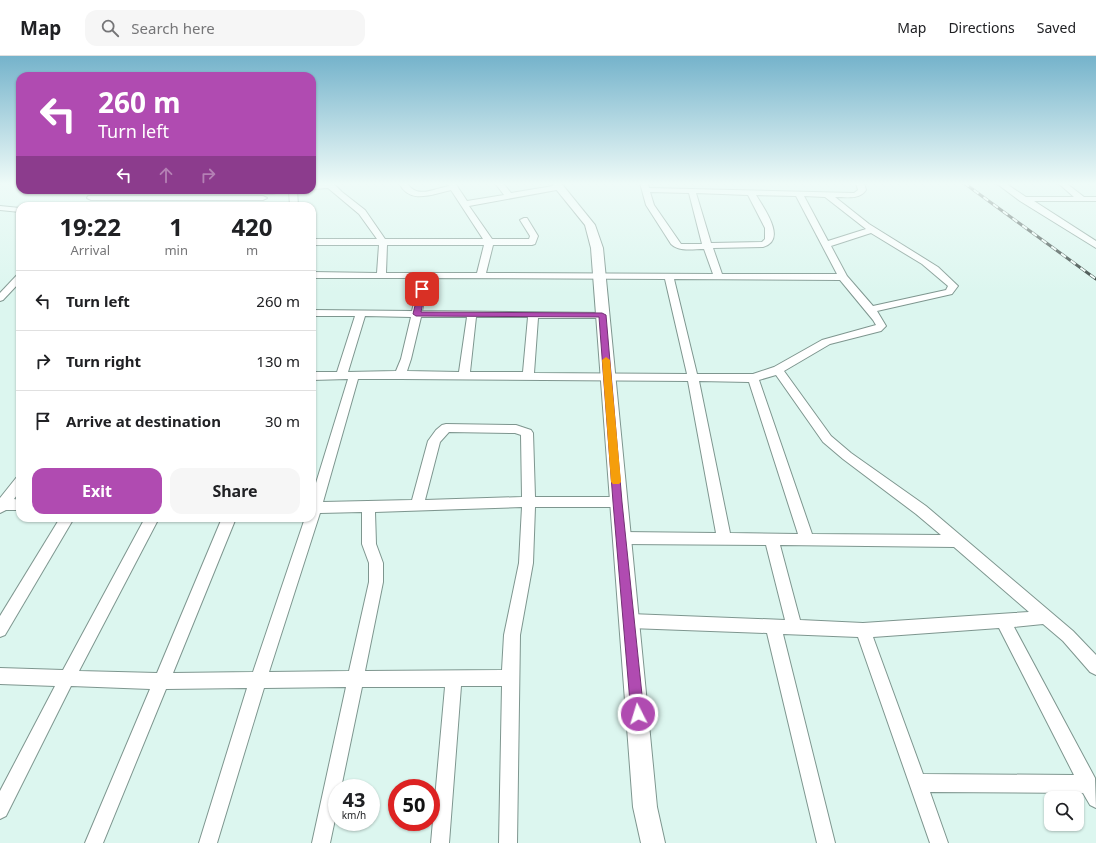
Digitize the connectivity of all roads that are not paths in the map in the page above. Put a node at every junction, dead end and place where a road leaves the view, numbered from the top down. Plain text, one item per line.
1 (367, 220) edge
2 (475, 220) edge
3 (524, 220) dead end
4 (586, 220) edge
5 (660, 220) edge
6 (700, 220) edge
7 (765, 220) edge
8 (813, 220) edge
9 (859, 220) edge
10 (1056, 220) edge
11 (872, 230) junction
12 (316, 242) edge
13 (383, 242) junction
14 (489, 242) junction
15 (707, 245) junction
16 (826, 245) junction
17 (1096, 245) edge
18 (316, 275) edge
19 (381, 276) junction
20 (425, 276) junction
21 (481, 276) junction
22 (669, 276) junction
23 (600, 277) junction
24 (719, 277) junction
25 (843, 277) junction
26 (16, 281) edge
27 (0, 298) edge
28 (870, 310) junction
29 (316, 313) edge
30 (361, 313) junction
31 (416, 314) junction
32 (472, 314) junction
33 (533, 314) junction
34 (602, 315) junction
35 (778, 370) junction
36 (400, 375) junction
37 (316, 376) edge
38 (341, 376) junction
39 (354, 376) junction
40 (464, 376) junction
41 (528, 377) junction
42 (608, 378) junction
43 (693, 378) junction
44 (753, 378) junction
45 (16, 486) edge
46 (529, 502) junction
47 (618, 502) junction
48 (316, 503) edge
49 (16, 505) edge
50 (1, 506) edge
51 (417, 506) junction
52 (368, 507) junction
53 (316, 513) edge
54 (65, 522) edge
55 (150, 522) edge
56 (227, 522) edge
57 (310, 522) edge
58 (622, 538) junction
59 (724, 539) junction
60 (772, 540) junction
61 (807, 540) junction
62 (957, 541) junction
63 (1045, 617) junction
64 (630, 621) junction
65 (1003, 621) junction
66 (773, 626) junction
67 (794, 627) junction
68 (0, 630) edge
69 (863, 630) junction
70 (1096, 667) edge
71 (0, 676) edge
72 (66, 678) junction
73 (355, 678) junction
74 (454, 678) junction
75 (510, 678) junction
76 (258, 680) junction
77 (162, 681) junction
78 (919, 783) junction
79 (1092, 792) edge
80 (0, 810) edge
81 (94, 843) edge
82 (208, 843) edge
83 (321, 843) edge
84 (440, 843) edge
85 (508, 843) edge
86 (653, 843) edge
87 (826, 843) edge
88 (939, 843) edge

1 - 13 street
2 - 14 street
3 - 14 street
4 - 23 main road
5 - 15 street
6 - 15 street
7 - 15 street
8 - 16 street
9 - 11 street
10 - 17 street
11 - 16 street
11 - 28 street
12 - 13 street
13 - 14 street
13 - 19 street
14 - 21 street
15 - 24 street
16 - 25 street
18 - 19 street
19 - 20 street
20 - 21 street
20 - 31 street
21 - 23 street
22 - 23 street
22 - 24 street
22 - 43 street
23 - 34 main road
24 - 25 street
25 - 28 street
26 - 27 street
28 - 35 street
29 - 30 street
30 - 31 street
30 - 38 street
31 - 32 street
31 - 36 street
32 - 33 street
32 - 40 street
33 - 34 street
33 - 41 street
34 - 42 main road
35 - 44 street
35 - 62 street
36 - 39 street
36 - 40 street
37 - 38 street
38 - 39 street
39 - 48 street
40 - 41 street
41 - 42 street
42 - 43 street
42 - 47 main road
43 - 44 street
43 - 59 street
44 - 61 street
45 - 50 street
46 - 47 street
46 - 51 street
46 - 51 street
46 - 75 street
47 - 58 main road
49 - 50 street
51 - 52 street
52 - 53 street
52 - 73 street
54 - 68 street
55 - 72 street
56 - 77 street
57 - 76 street
58 - 59 street
58 - 64 main road
59 - 60 street
60 - 61 street
60 - 67 street
61 - 62 street
62 - 63 street
63 - 65 street
63 - 70 street
64 - 66 street
64 - 86 main road
65 - 69 street
65 - 79 street
66 - 67 street
66 - 87 street
67 - 69 street
69 - 78 street
71 - 72 street
72 - 77 street
72 - 80 street
73 - 74 street
73 - 76 street
73 - 83 street
74 - 75 street
74 - 84 street
75 - 85 street
76 - 77 street
76 - 82 street
77 - 81 street
78 - 79 street
78 - 88 street

